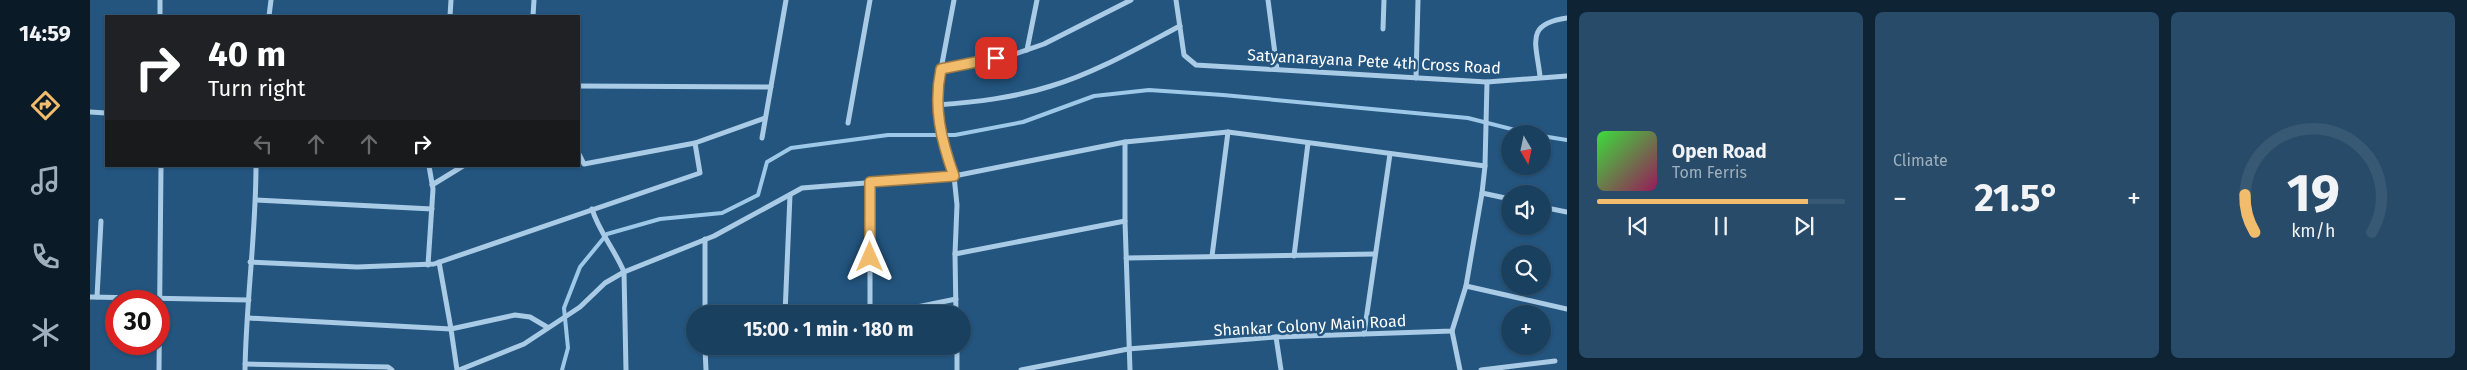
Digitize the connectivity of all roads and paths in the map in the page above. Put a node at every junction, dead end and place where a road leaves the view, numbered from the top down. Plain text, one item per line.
1 (160, 0) edge
2 (271, 0) edge
3 (451, 0) edge
4 (534, 0) edge
5 (786, 0) edge
6 (870, 0) edge
7 (954, 0) edge
8 (1037, 0) edge
9 (1131, 0) edge
10 (1176, 0) edge
11 (1268, 0) edge
12 (1384, 0) edge
13 (1418, 0) edge
14 (160, 15) edge
15 (269, 15) edge
16 (450, 15) edge
17 (533, 15) edge
18 (1567, 18) edge
19 (1180, 26) junction
20 (1383, 28) dead end
21 (1027, 50) junction
22 (941, 69) junction
23 (1277, 69) junction
24 (1540, 76) junction
25 (1567, 76) edge
26 (1416, 78) junction
27 (1487, 82) junction
28 (580, 86) edge
29 (771, 87) junction
30 (937, 105) junction
31 (90, 112) edge
32 (105, 113) edge
33 (765, 118) junction
34 (848, 123) dead end
35 (1228, 132) junction
36 (762, 138) dead end
37 (1125, 142) junction
38 (695, 143) junction
39 (1308, 143) junction
40 (1390, 154) junction
41 (580, 156) edge
42 (1485, 166) junction
43 (160, 167) edge
44 (256, 167) edge
45 (429, 167) edge
46 (461, 167) edge
47 (954, 176) junction
48 (870, 182) junction
49 (432, 185) junction
50 (1482, 192) junction
51 (790, 195) junction
52 (1501, 197) edge
53 (256, 200) junction
54 (432, 209) junction
55 (592, 209) junction
56 (1551, 209) edge
57 (1567, 212) edge
58 (101, 220) dead end
59 (1125, 221) junction
60 (705, 239) junction
61 (955, 254) junction
62 (1375, 254) junction
63 (1212, 256) junction
64 (1294, 256) junction
65 (1126, 258) junction
66 (250, 262) junction
67 (439, 262) junction
68 (428, 265) junction
69 (624, 272) junction
70 (1466, 286) junction
71 (161, 290) edge
72 (90, 297) edge
73 (97, 297) junction
74 (105, 297) edge
75 (170, 298) edge
76 (249, 300) junction
77 (956, 300) junction
78 (705, 305) edge
79 (785, 305) edge
80 (870, 305) edge
81 (930, 305) edge
82 (956, 305) edge
83 (1567, 309) edge
84 (248, 318) junction
85 (547, 328) junction
86 (450, 329) junction
87 (1452, 331) junction
88 (1364, 334) junction
89 (1276, 337) junction
90 (1128, 350) junction
91 (159, 355) edge
92 (705, 355) edge
93 (957, 355) edge
94 (1555, 361) dead end
95 (245, 367) edge
96 (159, 370) edge
97 (392, 370) edge
98 (458, 370) edge
99 (626, 370) edge
100 (706, 370) edge
101 (957, 370) edge
102 (1021, 370) edge
103 (1130, 370) edge
104 (1281, 370) edge
105 (1460, 370) edge
106 (1481, 370) edge

1 - 14 street
2 - 15 street
3 - 16 street
4 - 17 street
5 - 29 street
6 - 34 street
7 - 22 street
8 - 21 street
9 - 21 street
10 - 19 street
11 - 23 street
12 - 20 street
13 - 26 street
18 - 24 street
19 - 23 street, Satyanarayana Pete 4th Cross Road
19 - 30 street
21 - 22 street
22 - 30 street
23 - 26 street, Satyanarayana Pete 4th Cross Road
24 - 25 street, Satyanarayana Pete 4th Cross Road
24 - 27 street, Satyanarayana Pete 4th Cross Road
26 - 27 street, Satyanarayana Pete 4th Cross Road
27 - 42 street
28 - 29 street
29 - 33 street
30 - 47 street
31 - 32 street
33 - 36 street
33 - 38 street
35 - 37 street
35 - 39 street
35 - 63 street
37 - 47 street
37 - 59 street
38 - 41 street
38 - 55 street
39 - 40 street
39 - 64 street
40 - 42 street
40 - 62 street
42 - 50 street
43 - 71 street
44 - 53 street
45 - 49 street
46 - 49 street
47 - 48 street
47 - 61 street
48 - 51 street
48 - 80 street
49 - 54 street
50 - 52 street
50 - 70 street
51 - 60 street
51 - 79 street
53 - 54 street
53 - 66 street
54 - 68 street
55 - 67 street
55 - 69 street
56 - 57 street
58 - 73 street
59 - 61 street
59 - 65 street
60 - 69 street
60 - 78 street
61 - 77 street
62 - 64 street
62 - 88 street
63 - 64 street
63 - 65 street
65 - 90 street
66 - 68 street
66 - 76 street
67 - 68 street
67 - 86 street
69 - 85 street
69 - 99 street
70 - 83 street
70 - 87 street
72 - 73 street
73 - 74 street
75 - 76 street
76 - 84 street
77 - 81 street
77 - 82 street
84 - 86 street
84 - 95 street
85 - 86 street
85 - 98 street
86 - 98 street
87 - 88 street, Shankar Colony Main Road
87 - 105 street
88 - 89 street, Shankar Colony Main Road
89 - 90 street, Shankar Colony Main Road
89 - 104 street
90 - 102 street, Shankar Colony Main Road
90 - 103 street
91 - 96 street
92 - 100 street
93 - 101 street
94 - 106 street
95 - 97 street

